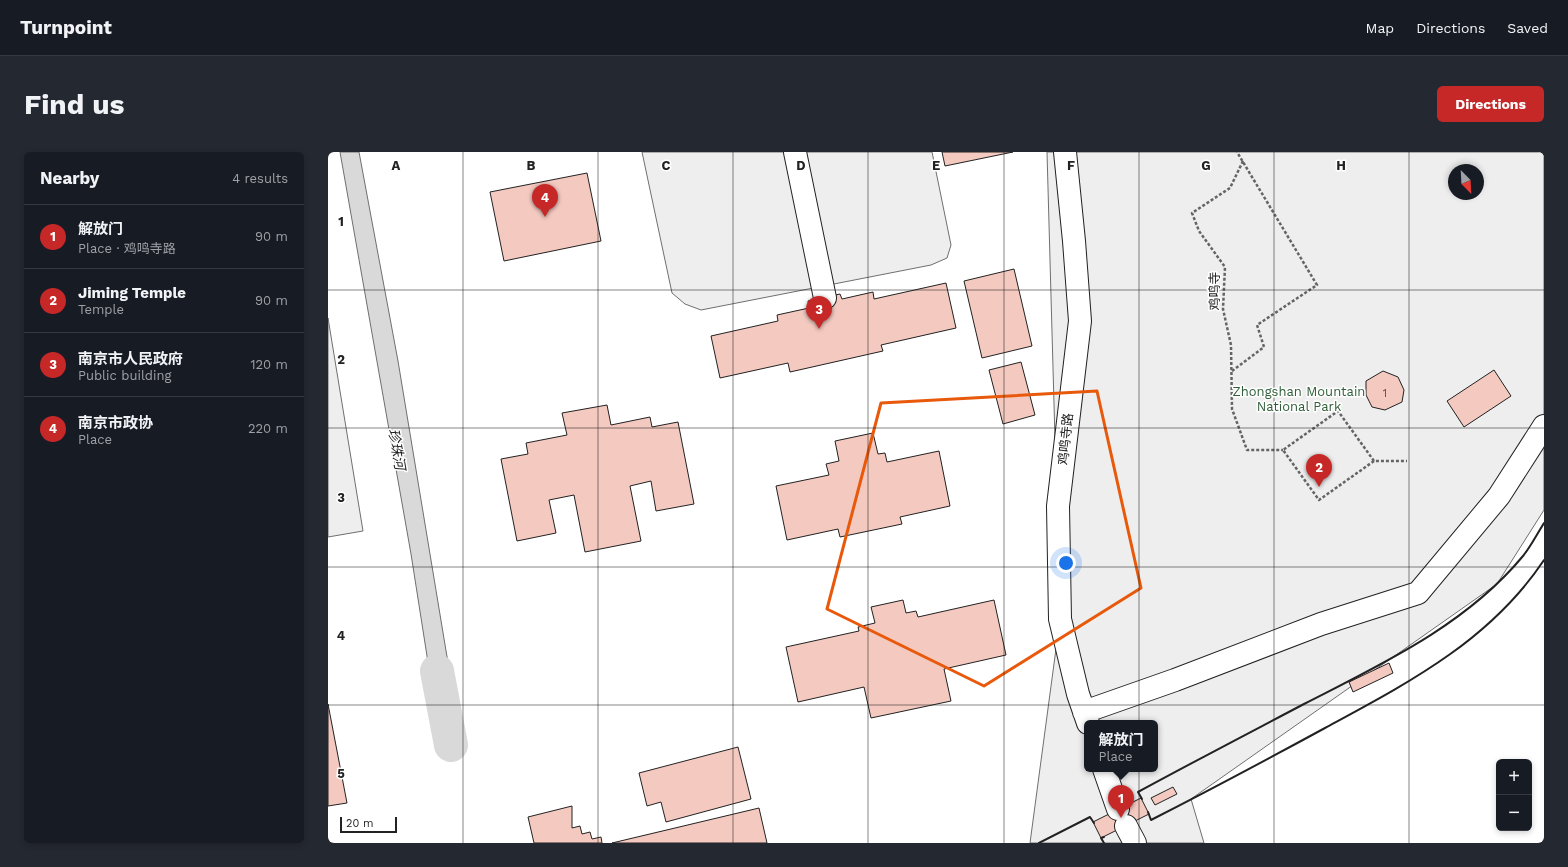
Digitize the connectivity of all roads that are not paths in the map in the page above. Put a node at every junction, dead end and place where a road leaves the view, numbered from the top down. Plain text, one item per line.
1 (795, 152) edge
2 (1065, 152) edge
3 (825, 298) dead end
4 (1544, 426) edge
5 (1086, 717) edge
6 (1105, 772) edge
7 (1126, 826) edge

1 - 3 street
2 - 5 street, 鸡鸣寺路
4 - 5 street
6 - 7 street

